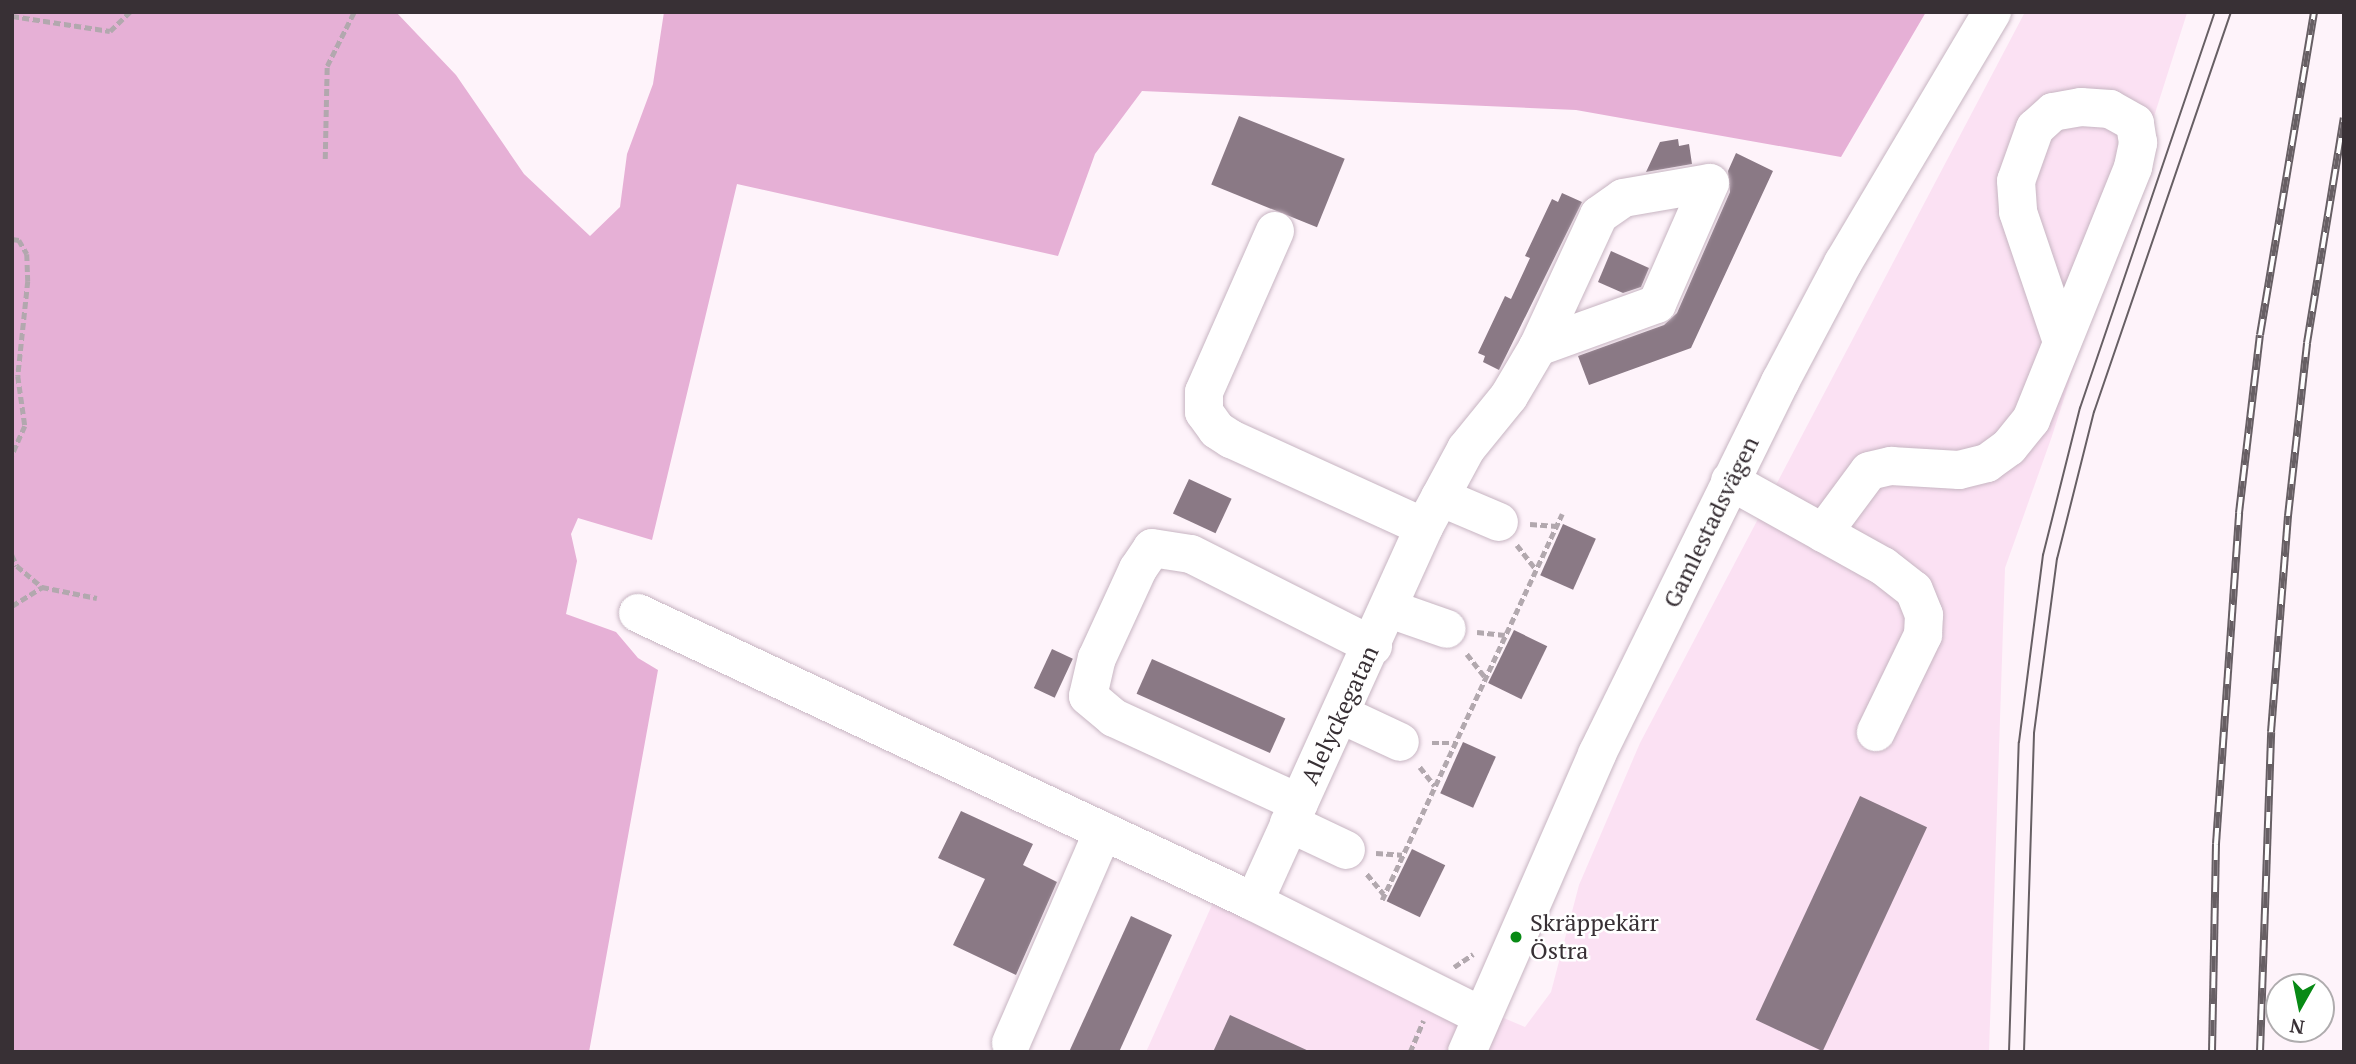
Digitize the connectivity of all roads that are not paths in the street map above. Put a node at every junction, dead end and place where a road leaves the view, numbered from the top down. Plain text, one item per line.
1 (1992, 12) edge
2 (1275, 231) dead end
3 (2062, 342) junction
4 (1538, 346) junction
5 (1730, 481) junction
6 (1432, 512) junction
7 (1499, 522) dead end
8 (1823, 533) junction
9 (1390, 609) junction
10 (638, 613) dead end
11 (1447, 629) dead end
12 (1373, 646) junction
13 (1340, 714) junction
14 (1876, 732) dead end
15 (1400, 742) dead end
16 (1294, 813) junction
17 (1103, 831) junction
18 (1346, 850) dead end
19 (1237, 894) junction
20 (1482, 1016) junction
21 (1011, 1044) dead end
22 (1467, 1052) edge

1 - 5 street, Gamlestadsvägen
2 - 6 street
3 - 3 street
3 - 8 street
4 - 4 street, Alelyckegatan
4 - 6 street, Alelyckegatan
5 - 8 street
5 - 20 street, Gamlestadsvägen
6 - 7 street
6 - 9 street, Alelyckegatan
8 - 14 street
9 - 11 street
9 - 12 street, Alelyckegatan
10 - 17 street
12 - 13 street, Alelyckegatan
12 - 16 street
13 - 15 street
13 - 16 street, Alelyckegatan
16 - 18 street
16 - 19 street, Alelyckegatan
17 - 19 street
17 - 21 street
19 - 20 street
20 - 22 street, Gamlestadsvägen

